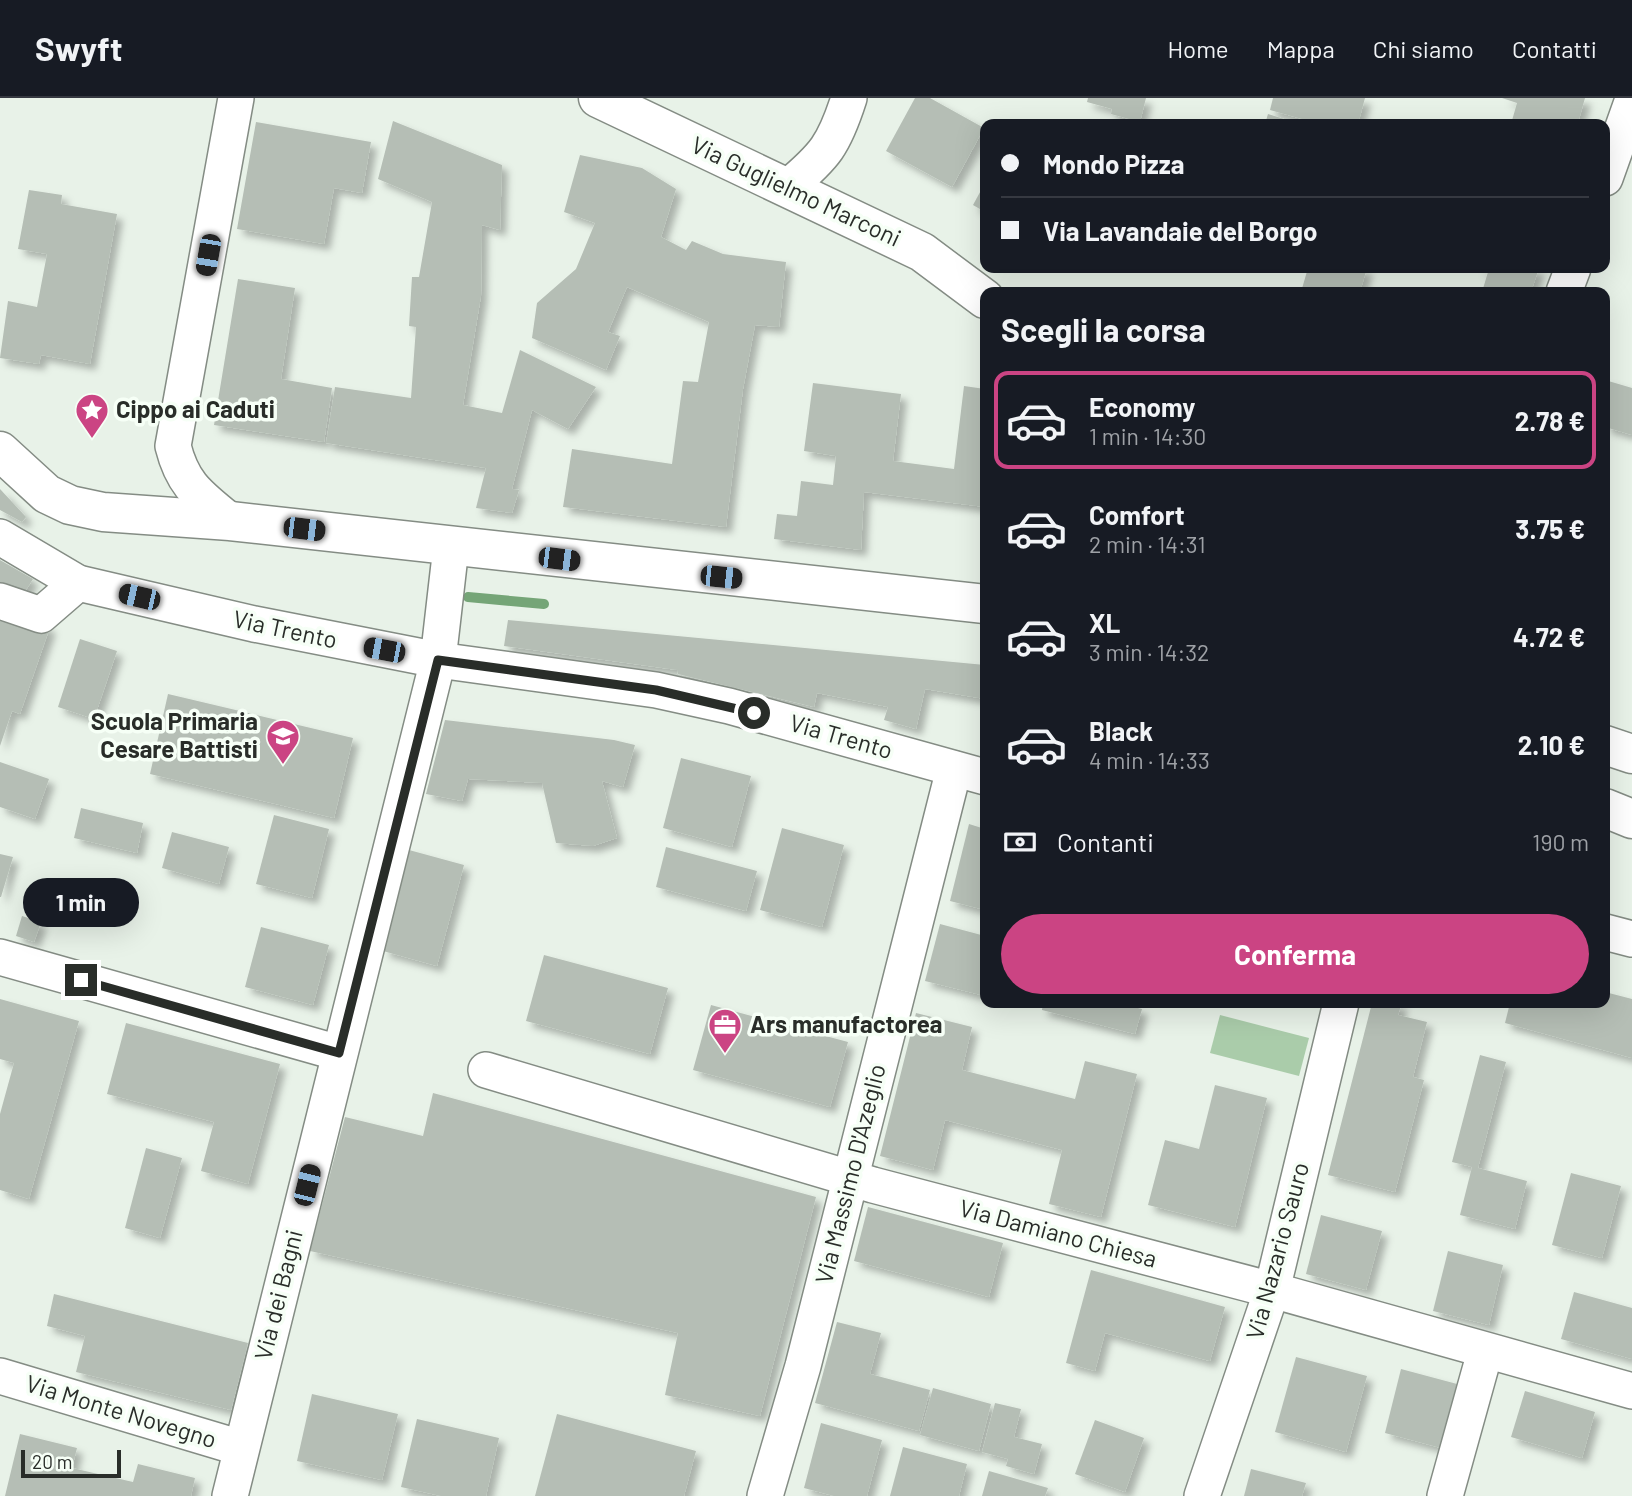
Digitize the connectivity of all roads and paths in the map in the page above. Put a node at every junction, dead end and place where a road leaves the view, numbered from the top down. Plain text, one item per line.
1 (236, 98) edge
2 (598, 98) edge
3 (849, 98) edge
4 (1632, 102) edge
5 (1610, 164) edge
6 (788, 187) junction
7 (980, 295) edge
8 (0, 451) edge
9 (230, 521) junction
10 (0, 537) edge
11 (450, 547) junction
12 (78, 583) junction
13 (0, 601) edge
14 (980, 603) edge
15 (438, 660) junction
16 (1610, 747) edge
17 (1632, 754) edge
18 (970, 773) edge
19 (1610, 810) edge
20 (1632, 819) edge
21 (1610, 933) edge
22 (1632, 939) edge
23 (0, 957) edge
24 (1341, 1008) edge
25 (339, 1053) junction
26 (486, 1070) dead end
27 (849, 1178) junction
28 (1272, 1290) junction
29 (1485, 1352) junction
30 (0, 1376) edge
31 (1632, 1391) edge
32 (242, 1448) junction
33 (229, 1496) edge
34 (765, 1496) edge
35 (1202, 1496) edge
36 (1445, 1496) edge

1 - 9 street
2 - 6 main road, Via Guglielmo Marconi
3 - 6 street
4 - 5 street
6 - 7 main road, Via Guglielmo Marconi
8 - 9 main road
9 - 11 main road
10 - 12 street, Via Trento
11 - 14 main road
11 - 15 street, Via dei Bagni
12 - 13 street
12 - 15 street, Via Trento
15 - 18 street, Via Trento
15 - 25 street, Via dei Bagni
16 - 17 main road
18 - 27 street, Via Massimo D'Azeglio
19 - 20 main road
21 - 22 street
23 - 25 street
24 - 28 street, Via Nazario Sauro
25 - 32 street, Via dei Bagni
26 - 27 street, Via Damiano Chiesa
27 - 28 street, Via Damiano Chiesa
27 - 34 street, Via Massimo D'Azeglio
28 - 29 street, Via Damiano Chiesa
28 - 35 street, Via Nazario Sauro
29 - 31 street, Via Damiano Chiesa
29 - 36 street
30 - 32 street, Via Monte Novegno
32 - 33 street, Via dei Bagni

